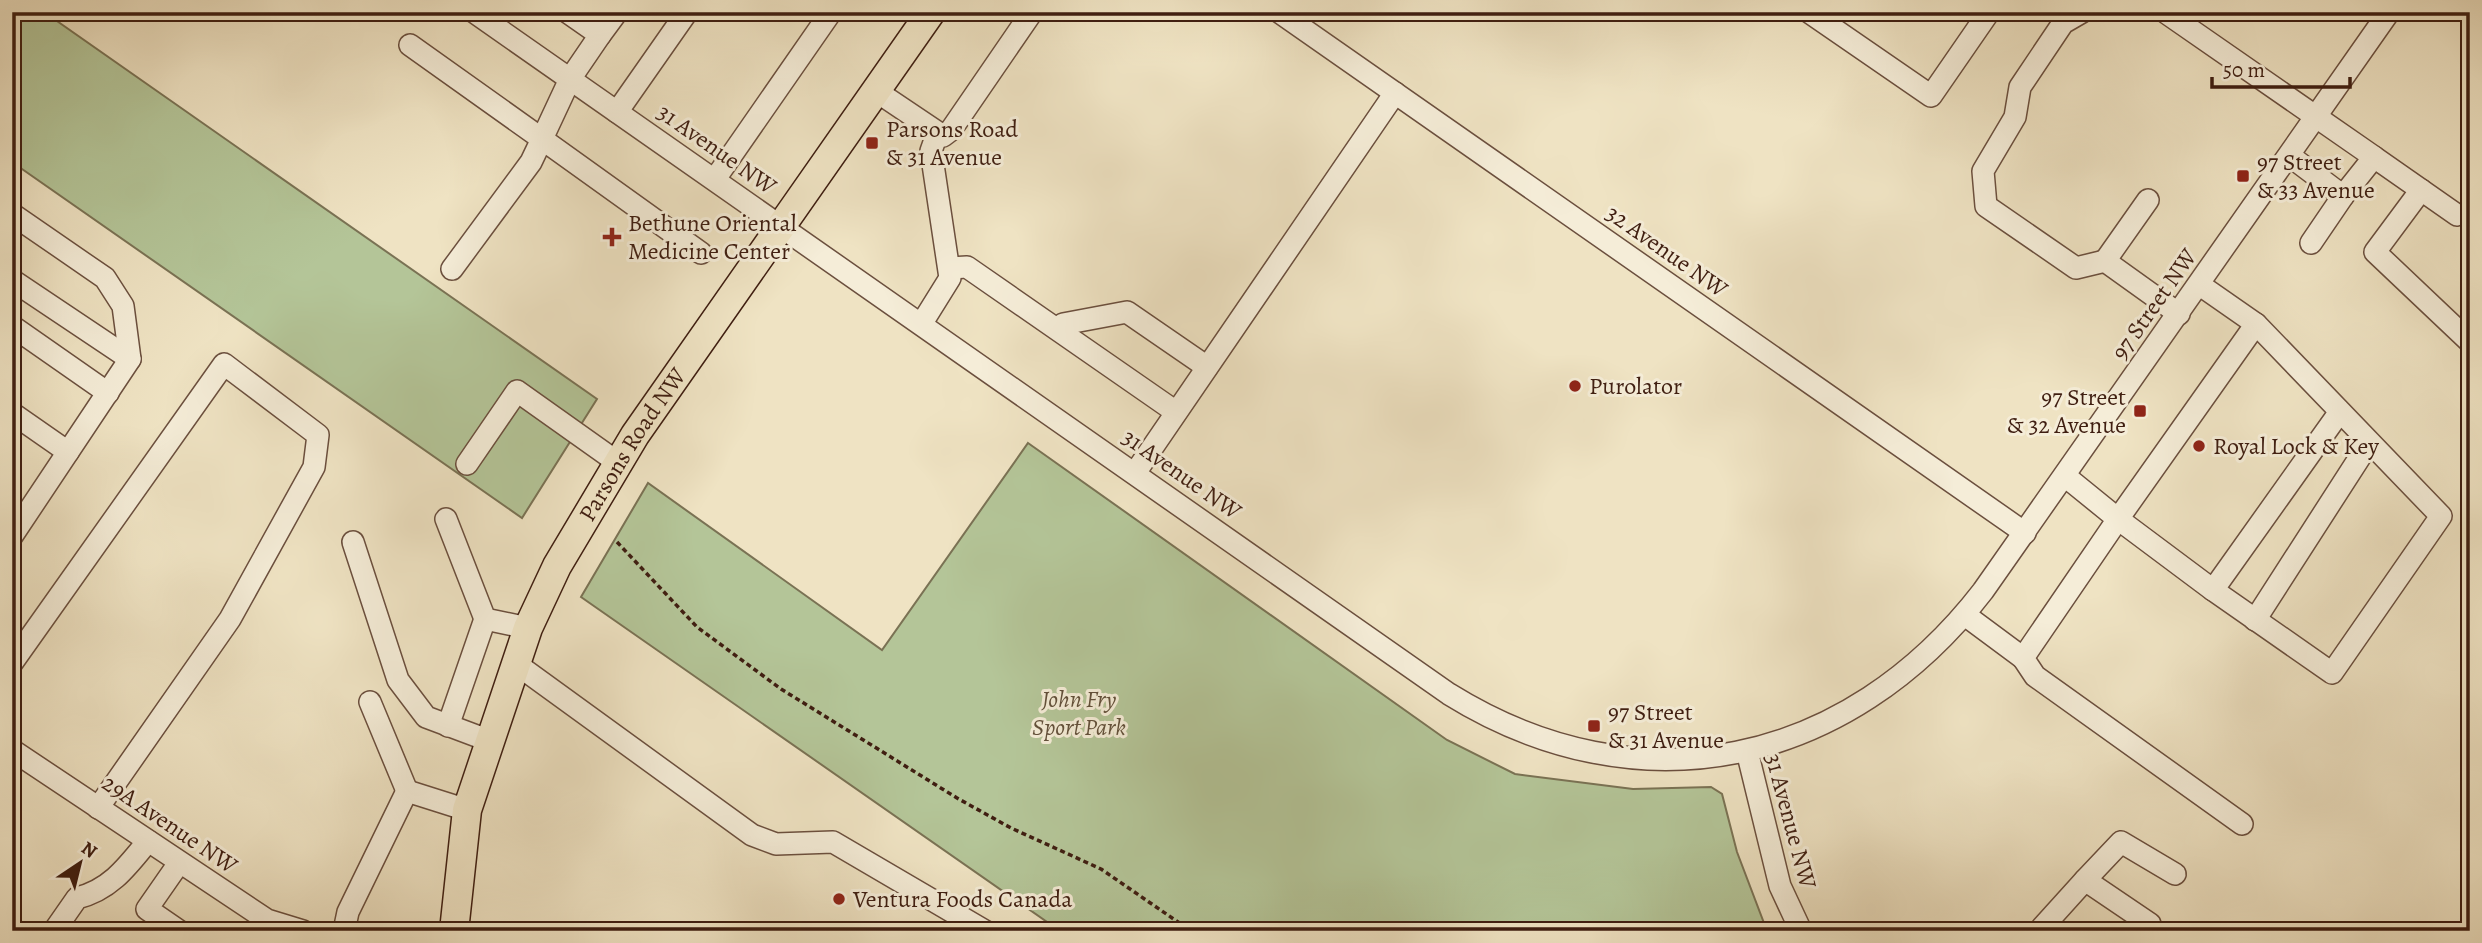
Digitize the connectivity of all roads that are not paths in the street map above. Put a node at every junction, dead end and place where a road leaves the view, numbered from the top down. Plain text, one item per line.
1 (474, 12) edge
2 (566, 12) edge
3 (617, 12) edge
4 (687, 12) edge
5 (831, 12) edge
6 (931, 12) edge
7 (1032, 12) edge
8 (1279, 12) edge
9 (1809, 12) edge
10 (1989, 12) edge
11 (2082, 12) edge
12 (2165, 12) edge
13 (2389, 12) edge
14 (502, 20) edge
15 (600, 35) junction
16 (410, 45) dead end
17 (570, 79) junction
18 (876, 91) junction
19 (1395, 93) junction
20 (617, 112) junction
21 (2316, 119) junction
22 (937, 134) junction
23 (542, 139) junction
24 (2290, 156) junction
25 (2374, 157) junction
26 (715, 179) junction
27 (2421, 190) junction
28 (2343, 197) junction
29 (2148, 200) dead end
30 (12, 214) edge
31 (2457, 215) dead end
32 (782, 226) junction
33 (2311, 243) dead end
34 (701, 253) dead end
35 (2105, 261) junction
36 (950, 268) junction
37 (452, 269) dead end
38 (12, 280) edge
39 (2200, 285) junction
40 (2179, 314) junction
41 (922, 323) junction
42 (2256, 324) junction
43 (12, 326) edge
44 (1058, 329) junction
45 (2470, 342) edge
46 (130, 359) junction
47 (1207, 368) junction
48 (108, 393) junction
49 (12, 412) edge
50 (1176, 412) junction
51 (2339, 413) junction
52 (2369, 443) junction
53 (68, 452) junction
54 (617, 462) junction
55 (467, 464) dead end
56 (1135, 473) junction
57 (2065, 476) junction
58 (446, 519) dead end
59 (2118, 519) junction
60 (2025, 533) junction
61 (12, 536) edge
62 (353, 542) dead end
63 (2213, 590) junction
64 (1965, 615) junction
65 (485, 619) junction
66 (2255, 620) junction
67 (528, 628) junction
68 (2023, 657) junction
69 (12, 663) edge
70 (515, 663) junction
71 (370, 702) dead end
72 (448, 726) junction
73 (490, 741) junction
74 (12, 750) edge
75 (1747, 751) junction
76 (407, 791) junction
77 (98, 808) junction
78 (467, 810) junction
79 (2242, 824) dead end
80 (148, 841) junction
81 (179, 863) junction
82 (2175, 874) dead end
83 (2085, 880) junction
84 (2150, 924) dead end
85 (264, 925) edge
86 (54, 931) edge
87 (179, 931) edge
88 (303, 931) edge
89 (344, 931) edge
90 (454, 931) edge
91 (985, 931) edge
92 (1801, 931) edge
93 (2039, 931) edge

1 - 14 street, 31 Avenue NW
2 - 15 street
3 - 15 street
4 - 20 street
5 - 26 street
6 - 18 main road, Parsons Road NW
7 - 22 street
8 - 19 street, 32 Avenue NW
9 - 10 street
11 - 35 street
12 - 21 street
13 - 21 street, 97 Street NW
14 - 17 street, 31 Avenue NW
15 - 17 street
16 - 23 street
17 - 20 street, 31 Avenue NW
17 - 23 street
18 - 22 street
18 - 32 main road, Parsons Road NW
19 - 47 street
19 - 60 street, 32 Avenue NW
20 - 26 street, 31 Avenue NW
21 - 24 street, 97 Street NW
21 - 25 street
22 - 36 street
23 - 34 street
23 - 37 street
24 - 28 street
24 - 39 street, 97 Street NW
25 - 27 street
25 - 28 street
26 - 32 street, 31 Avenue NW
27 - 31 street
27 - 45 street
28 - 33 street
29 - 35 street
30 - 46 street
32 - 41 street, 31 Avenue NW
32 - 54 main road, Parsons Road NW
35 - 40 street
36 - 41 street
36 - 44 street
38 - 46 street
39 - 40 street, 97 Street NW
39 - 42 street
40 - 57 street, 97 Street NW
41 - 56 street, 31 Avenue NW
42 - 51 street
42 - 59 street
43 - 48 street
44 - 47 street
44 - 50 street
46 - 48 street
47 - 50 street
48 - 53 street
49 - 53 street
50 - 56 street
51 - 52 street
51 - 63 street
52 - 66 street
52 - 66 street
53 - 61 street
54 - 55 street
54 - 67 main road, Parsons Road NW
56 - 75 street, 31 Avenue NW
57 - 59 street
57 - 60 street, 97 Street NW
58 - 65 street
59 - 63 street
59 - 68 street
60 - 64 street, 97 Street NW
62 - 72 street
63 - 66 street
64 - 68 street
64 - 75 street, 97 Street NW
65 - 67 street
65 - 72 street
67 - 70 main road, Parsons Road NW
68 - 79 street
69 - 77 street
70 - 73 main road, Parsons Road NW
70 - 91 street
71 - 76 street
72 - 73 street
73 - 78 main road, Parsons Road NW
74 - 77 street, 29A Avenue NW
75 - 92 street, 31 Avenue NW
76 - 78 street
76 - 89 street
77 - 80 street, 29A Avenue NW
78 - 90 main road, Parsons Road NW
80 - 81 street, 29A Avenue NW
80 - 86 street
81 - 85 street, 29A Avenue NW
81 - 87 street
82 - 83 street
83 - 84 street
83 - 93 street
85 - 88 street, 29A Avenue NW

